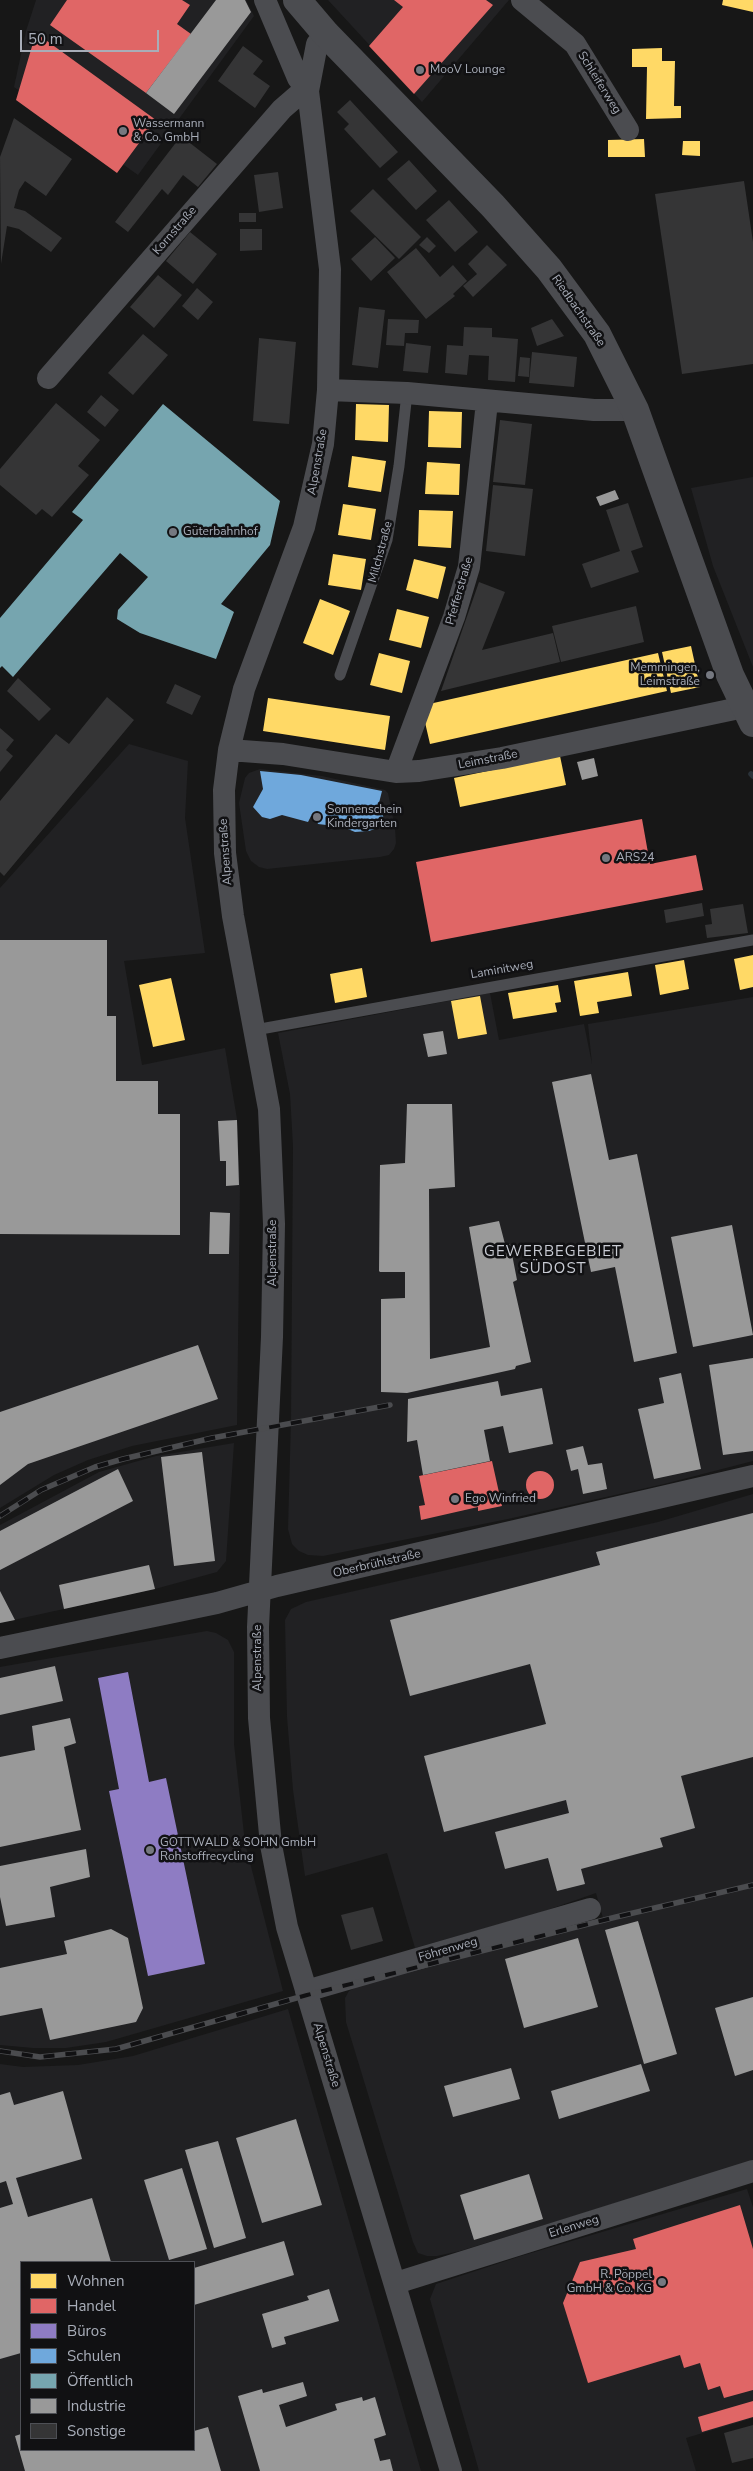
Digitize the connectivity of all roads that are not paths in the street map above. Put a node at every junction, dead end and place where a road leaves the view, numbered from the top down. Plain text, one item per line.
1 (265, 0) edge
2 (297, 0) edge
3 (522, 0) edge
4 (326, 34) junction
5 (308, 91) junction
6 (628, 130) dead end
7 (48, 378) dead end
8 (328, 390) junction
9 (407, 393) junction
10 (487, 402) junction
11 (635, 410) junction
12 (340, 675) dead end
13 (748, 715) edge
14 (229, 750) junction
15 (396, 772) junction
16 (753, 940) edge
17 (255, 1030) junction
18 (753, 1476) edge
19 (260, 1590) junction
20 (0, 1648) edge
21 (590, 1909) dead end
22 (306, 1991) junction
23 (753, 2171) edge
24 (396, 2283) junction
25 (451, 2471) edge

1 - 5 street
2 - 4 street, Riedbachstraße
3 - 6 street, Schleiferweg
4 - 5 street, Alpenstraße
4 - 11 street, Riedbachstraße
5 - 7 street, Kornstraße
5 - 8 street, Alpenstraße
8 - 9 street
8 - 14 street, Alpenstraße
9 - 10 street
9 - 12 lane, Milchstraße
10 - 11 street
10 - 15 street, Pfefferstraße
11 - 13 street, Riedbachstraße
13 - 15 street, Leimstraße
14 - 15 street, Leimstraße
14 - 17 street, Alpenstraße
16 - 17 lane, Laminitweg
17 - 19 street, Alpenstraße
18 - 19 street, Oberbrühlstraße
19 - 20 street, Oberbrühlstraße
19 - 22 street, Alpenstraße
21 - 22 street, Föhrenweg
22 - 24 street, Alpenstraße
23 - 24 street, Erlenweg
24 - 25 street, Alpenstraße

